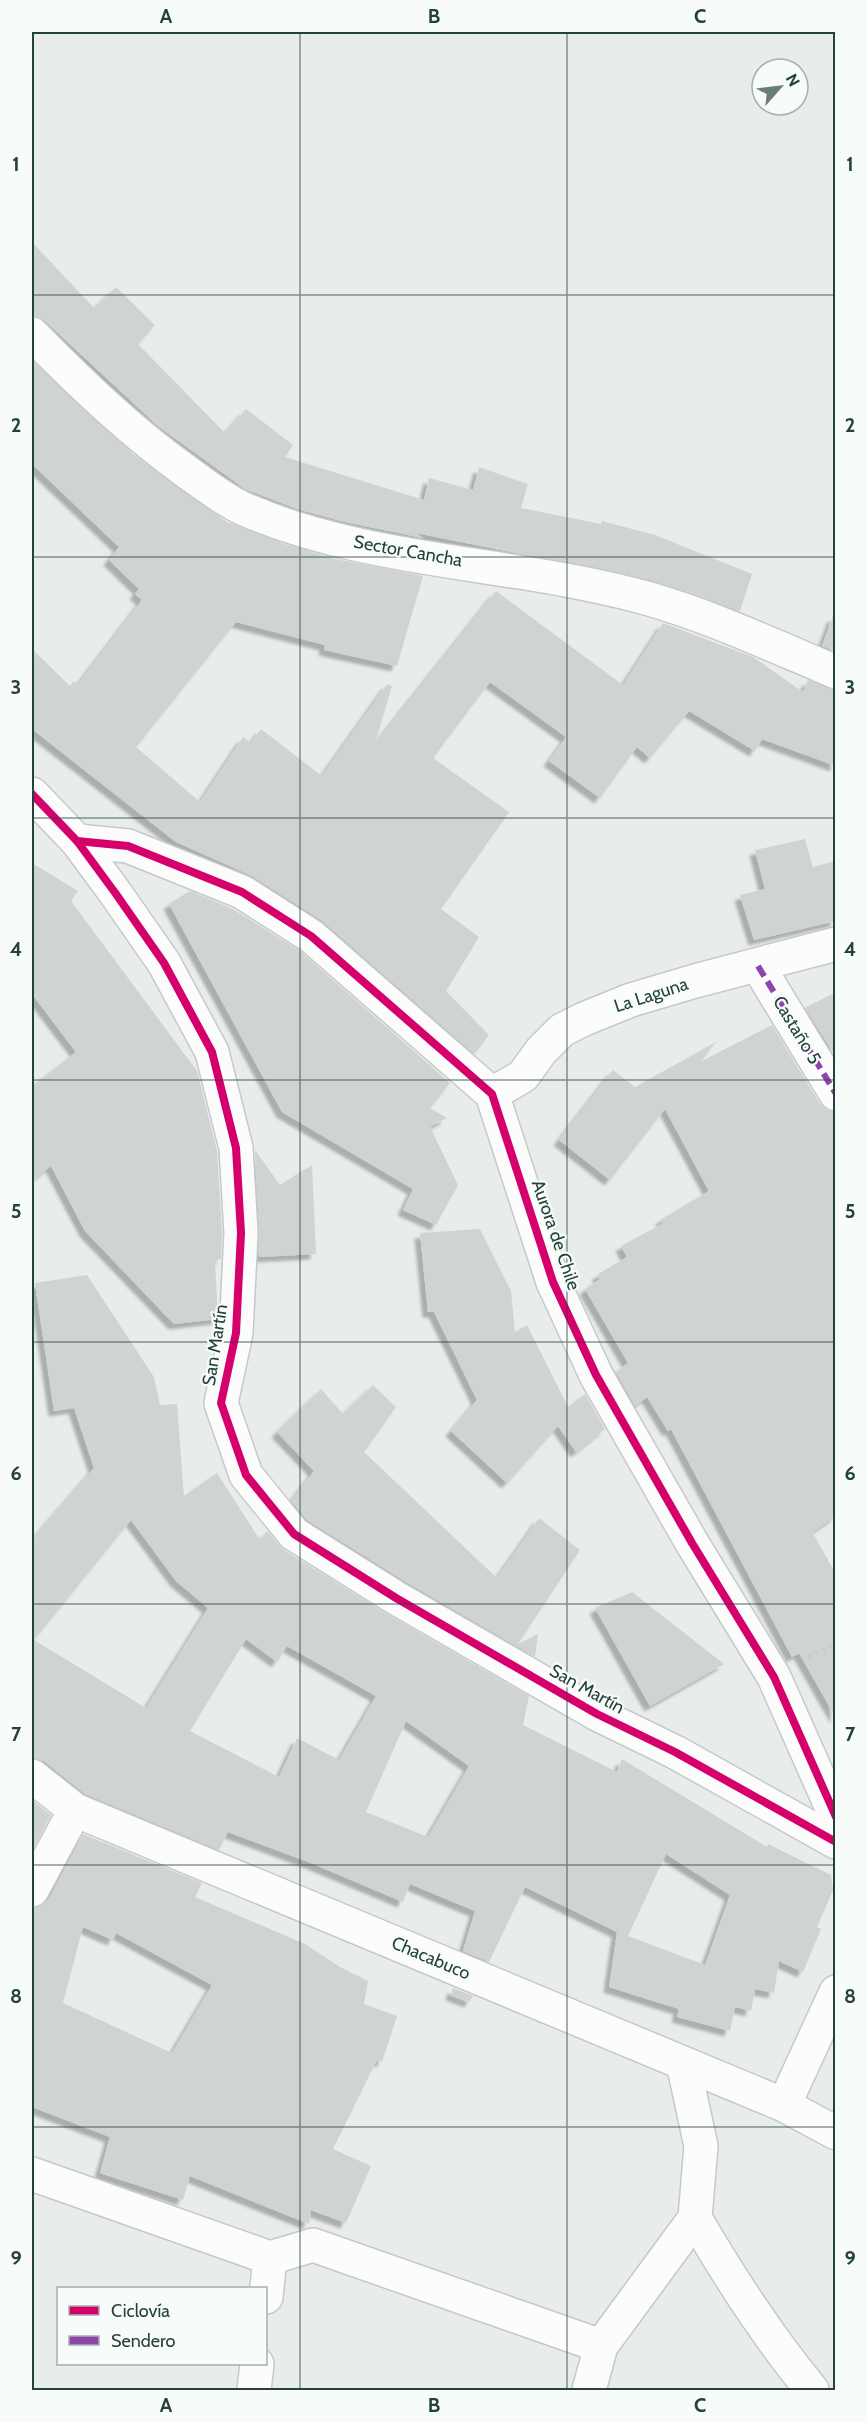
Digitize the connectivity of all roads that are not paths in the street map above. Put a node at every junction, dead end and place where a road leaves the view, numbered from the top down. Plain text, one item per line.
1 (32, 334) edge
2 (836, 672) edge
3 (32, 794) edge
4 (77, 841) junction
5 (836, 944) edge
6 (758, 966) junction
7 (492, 1094) junction
8 (836, 1094) edge
9 (32, 1776) edge
10 (75, 1810) junction
11 (836, 1817) edge
12 (836, 1842) edge
13 (32, 1890) edge
14 (836, 1992) edge
15 (683, 2063) junction
16 (784, 2104) junction
17 (836, 2133) edge
18 (32, 2174) edge
19 (695, 2218) junction
20 (270, 2259) junction
21 (267, 2288) edge
22 (600, 2346) junction
23 (257, 2365) edge
24 (254, 2391) edge
25 (589, 2391) edge
26 (812, 2391) edge

1 - 2 street, Sector Cancha
3 - 4 street, San Martín
4 - 7 street
4 - 12 street, San Martín
5 - 6 street, La Laguna
6 - 7 street, La Laguna
6 - 8 street, Castaño 5
7 - 11 street, Aurora de Chile
9 - 10 street, Chacabuco
10 - 13 street
10 - 15 street, Chacabuco
14 - 16 street
15 - 16 street, Chacabuco
15 - 19 street
16 - 17 street, Chacabuco
18 - 20 street
19 - 22 street
19 - 26 street
20 - 21 street
20 - 22 street
22 - 25 street
23 - 24 street

